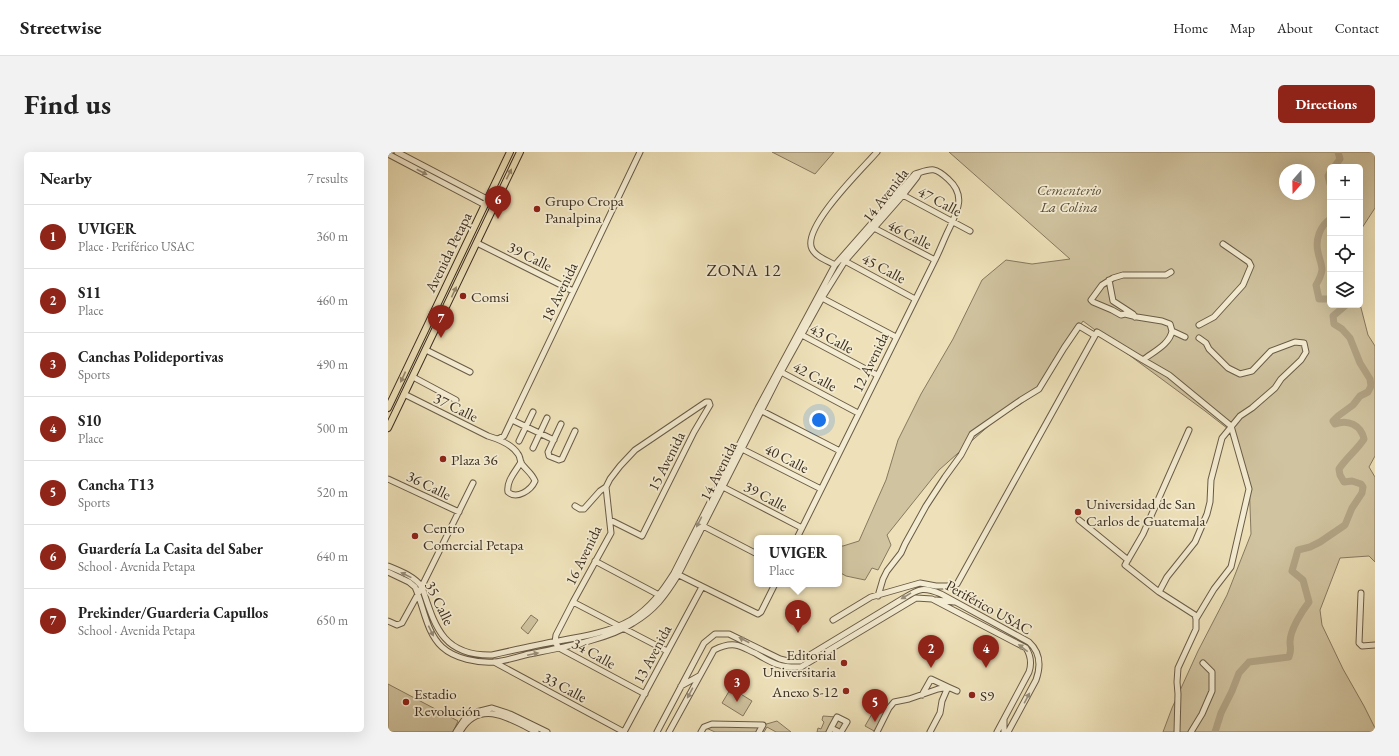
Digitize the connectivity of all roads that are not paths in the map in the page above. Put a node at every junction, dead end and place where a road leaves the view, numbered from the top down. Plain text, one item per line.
1 (397, 152) edge
2 (510, 152) edge
3 (520, 152) edge
4 (640, 152) edge
5 (877, 152) edge
6 (389, 153) edge
7 (900, 194) junction
8 (958, 194) joint
9 (486, 202) junction
10 (492, 210) junction
11 (952, 222) junction
12 (874, 228) junction
13 (970, 231) dead end
14 (477, 243) junction
15 (1223, 244) dead end
16 (843, 260) junction
17 (935, 260) junction
18 (835, 264) junction
19 (1171, 272) dead end
20 (1110, 280) junction
21 (573, 291) junction
22 (822, 298) junction
23 (915, 299) junction
24 (1136, 317) junction
25 (1199, 325) dead end
26 (1172, 331) junction
27 (800, 334) junction
28 (1094, 335) junction
29 (896, 337) junction
30 (1185, 337) dead end
31 (1199, 338) dead end
32 (426, 350) junction
33 (414, 352) junction
34 (1143, 360) junction
35 (418, 366) junction
36 (470, 372) dead end
37 (781, 372) junction
38 (877, 375) junction
39 (412, 377) junction
40 (404, 394) junction
41 (456, 400) dead end
42 (388, 408) edge
43 (760, 409) junction
44 (533, 412) dead end
45 (858, 413) junction
46 (546, 418) dead end
47 (512, 420) junction
48 (561, 424) dead end
49 (1231, 426) junction
50 (526, 427) junction
51 (388, 428) edge
52 (1189, 430) dead end
53 (575, 431) dead end
54 (540, 433) junction
55 (498, 439) junction
56 (554, 440) junction
57 (519, 441) dead end
58 (533, 448) dead end
59 (742, 449) junction
60 (840, 451) junction
61 (521, 462) junction
62 (388, 479) edge
63 (473, 482) dead end
64 (721, 485) junction
65 (606, 487) junction
66 (821, 489) junction
67 (575, 506) dead end
68 (459, 512) junction
69 (610, 520) junction
70 (1079, 520) dead end
71 (703, 526) junction
72 (802, 528) junction
73 (798, 535) edge
74 (754, 552) edge
75 (1128, 560) junction
76 (595, 561) junction
77 (388, 566) edge
78 (388, 572) edge
79 (676, 574) junction
80 (422, 587) junction
81 (702, 587) junction
82 (774, 587) edge
83 (1159, 592) junction
84 (1361, 593) dead end
85 (418, 594) junction
86 (659, 595) junction
87 (878, 596) junction
88 (932, 599) junction
89 (574, 602) junction
90 (957, 602) junction
91 (978, 614) junction
92 (1196, 619) junction
93 (833, 620) dead end
94 (388, 621) edge
95 (618, 626) junction
96 (624, 628) junction
97 (990, 630) junction
98 (554, 642) junction
99 (1375, 645) edge
100 (559, 648) junction
101 (667, 651) junction
102 (492, 655) joint
103 (494, 662) junction
104 (1203, 663) dead end
105 (700, 675) junction
106 (681, 686) junction
107 (948, 687) junction
108 (957, 691) dead end
109 (645, 694) junction
110 (922, 695) junction
111 (1004, 719) junction
112 (830, 730) edge
113 (456, 732) edge
114 (460, 732) edge
115 (536, 732) edge
116 (547, 732) edge
117 (624, 732) edge
118 (657, 732) edge
119 (669, 732) edge
120 (701, 732) edge
121 (759, 732) edge
122 (840, 732) edge
123 (876, 732) edge
124 (930, 732) edge
125 (997, 732) edge
126 (1004, 732) edge
127 (1008, 732) edge
128 (1177, 732) edge
129 (1191, 732) edge

1 - 9 street
2 - 9 main road, Avenida Petapa
10 -> 3 main road, Avenida Petapa
4 - 21 street, 18 Avenida
5 - 18 street
6 -> 9 street
7 - 8 street, 14 Avenida
7 - 11 street, 47 Calle
7 - 12 street, 14 Avenida
7 - 16 street, 14 Avenida
8 - 11 street, 12 Avenida
9 - 10 main road
9 - 33 main road, Avenida Petapa
10 - 14 main road, Avenida Petapa
11 - 13 street, 47 Calle
11 - 17 street, 12 Avenida
12 - 16 street, 14 Avenida
12 - 17 street, 46 Calle
14 - 21 street, 39 Calle
32 -> 14 main road, Avenida Petapa
15 - 25 street
16 - 18 street, 14 Avenida
16 - 22 street, 14 Avenida
16 - 23 street, 45 Calle
17 - 23 street, 12 Avenida
18 - 27 street, 14 Avenida
19 - 20 street
20 - 24 street
20 - 24 street
21 - 47 street, 18 Avenida
22 - 27 street, 14 Avenida
22 - 29 street
23 - 29 street, 12 Avenida
24 - 26 street
26 - 30 street
26 - 34 street
27 - 37 street, 14 Avenida
27 - 38 street, 43 Calle
27 - 43 street, 14 Avenida
28 - 34 street
28 - 87 street
28 - 87 street
29 - 38 street, 12 Avenida
31 - 49 street
32 - 35 main road, Avenida Petapa
32 - 36 street
33 - 35 main road
33 -> 42 main road, Avenida Petapa
34 - 49 street
35 - 39 main road, Avenida Petapa
37 - 43 street, 14 Avenida
37 - 45 street, 42 Calle
38 - 45 street, 12 Avenida
39 - 40 main road, Avenida Petapa
39 - 41 street
40 - 51 main road, Avenida Petapa
40 - 55 street, 37 Calle
43 - 59 street, 14 Avenida
43 - 60 street
43 - 64 street, 14 Avenida
44 - 50 street
45 - 60 street, 12 Avenida
46 - 54 street
47 - 50 street
47 - 55 street, 18 Avenida
48 - 56 street
49 - 83 street
49 - 92 street
50 - 54 street
50 - 57 street
52 - 75 street
53 - 56 street
54 - 56 street
54 - 58 street
55 - 61 street, 37 Calle
59 - 64 street, 14 Avenida
59 - 66 street, 40 Calle
60 - 66 street, 12 Avenida
61 - 61 street, 37 Calle
62 - 68 street, 36 Calle
63 - 68 street
64 - 71 street, 14 Avenida
64 - 72 street, 39 Calle
64 -> 79 street, 14 Avenida
65 - 67 street
65 - 69 street, 16 Avenida
65 - 69 street, 15 Avenida
66 - 72 street, 12 Avenida
68 - 80 street
69 - 76 street, 16 Avenida
70 - 75 street
71 - 74 street
71 - 79 street, 14 Avenida
72 - 73 street, 12 Avenida
75 - 83 street
76 - 86 street
76 - 89 street, 16 Avenida
80 -> 77 street, 35 Calle
78 - 85 street, 35 Calle
79 - 81 street
79 - 86 street, 14 Avenida
79 - 96 street, 14 Avenida
80 - 85 street
80 - 102 street, 35 Calle
81 - 82 street
81 - 101 street, 13 Avenida
83 - 92 street
84 - 99 street
85 - 94 street
85 -> 103 street, 35 Calle
86 - 95 street, 14 Avenida
87 - 93 street
88 - 90 street
88 - 97 street, Periférico USAC
88 - 105 street, Periférico USAC
89 - 95 street
89 - 98 street, 16 Avenida
90 - 91 street, Periférico USAC
90 -> 106 street, Periférico USAC
91 - 97 street
127 -> 91 street, Periférico USAC
92 - 128 street
95 - 96 street
95 - 98 street, 14 Avenida
96 - 100 street, 14 Avenida
96 - 101 street
111 -> 97 street, Periférico USAC
98 - 100 street, 34 Calle
98 - 102 street, 14 Avenida
103 -> 100 street, 14 Avenida
100 - 109 street, 34 Calle
101 - 109 street, 13 Avenida
103 - 117 street, 33 Calle
104 - 129 street
105 - 106 street
105 -> 119 street, Periférico USAC
106 - 118 street, Periférico USAC
107 - 108 street
107 - 110 street
107 - 110 street
107 - 124 street
109 - 117 street, 13 Avenida
110 - 123 street
111 - 125 street, Periférico USAC
111 - 126 street
112 - 122 street
112 - 122 street
113 - 116 street
114 - 115 street
120 - 121 street

